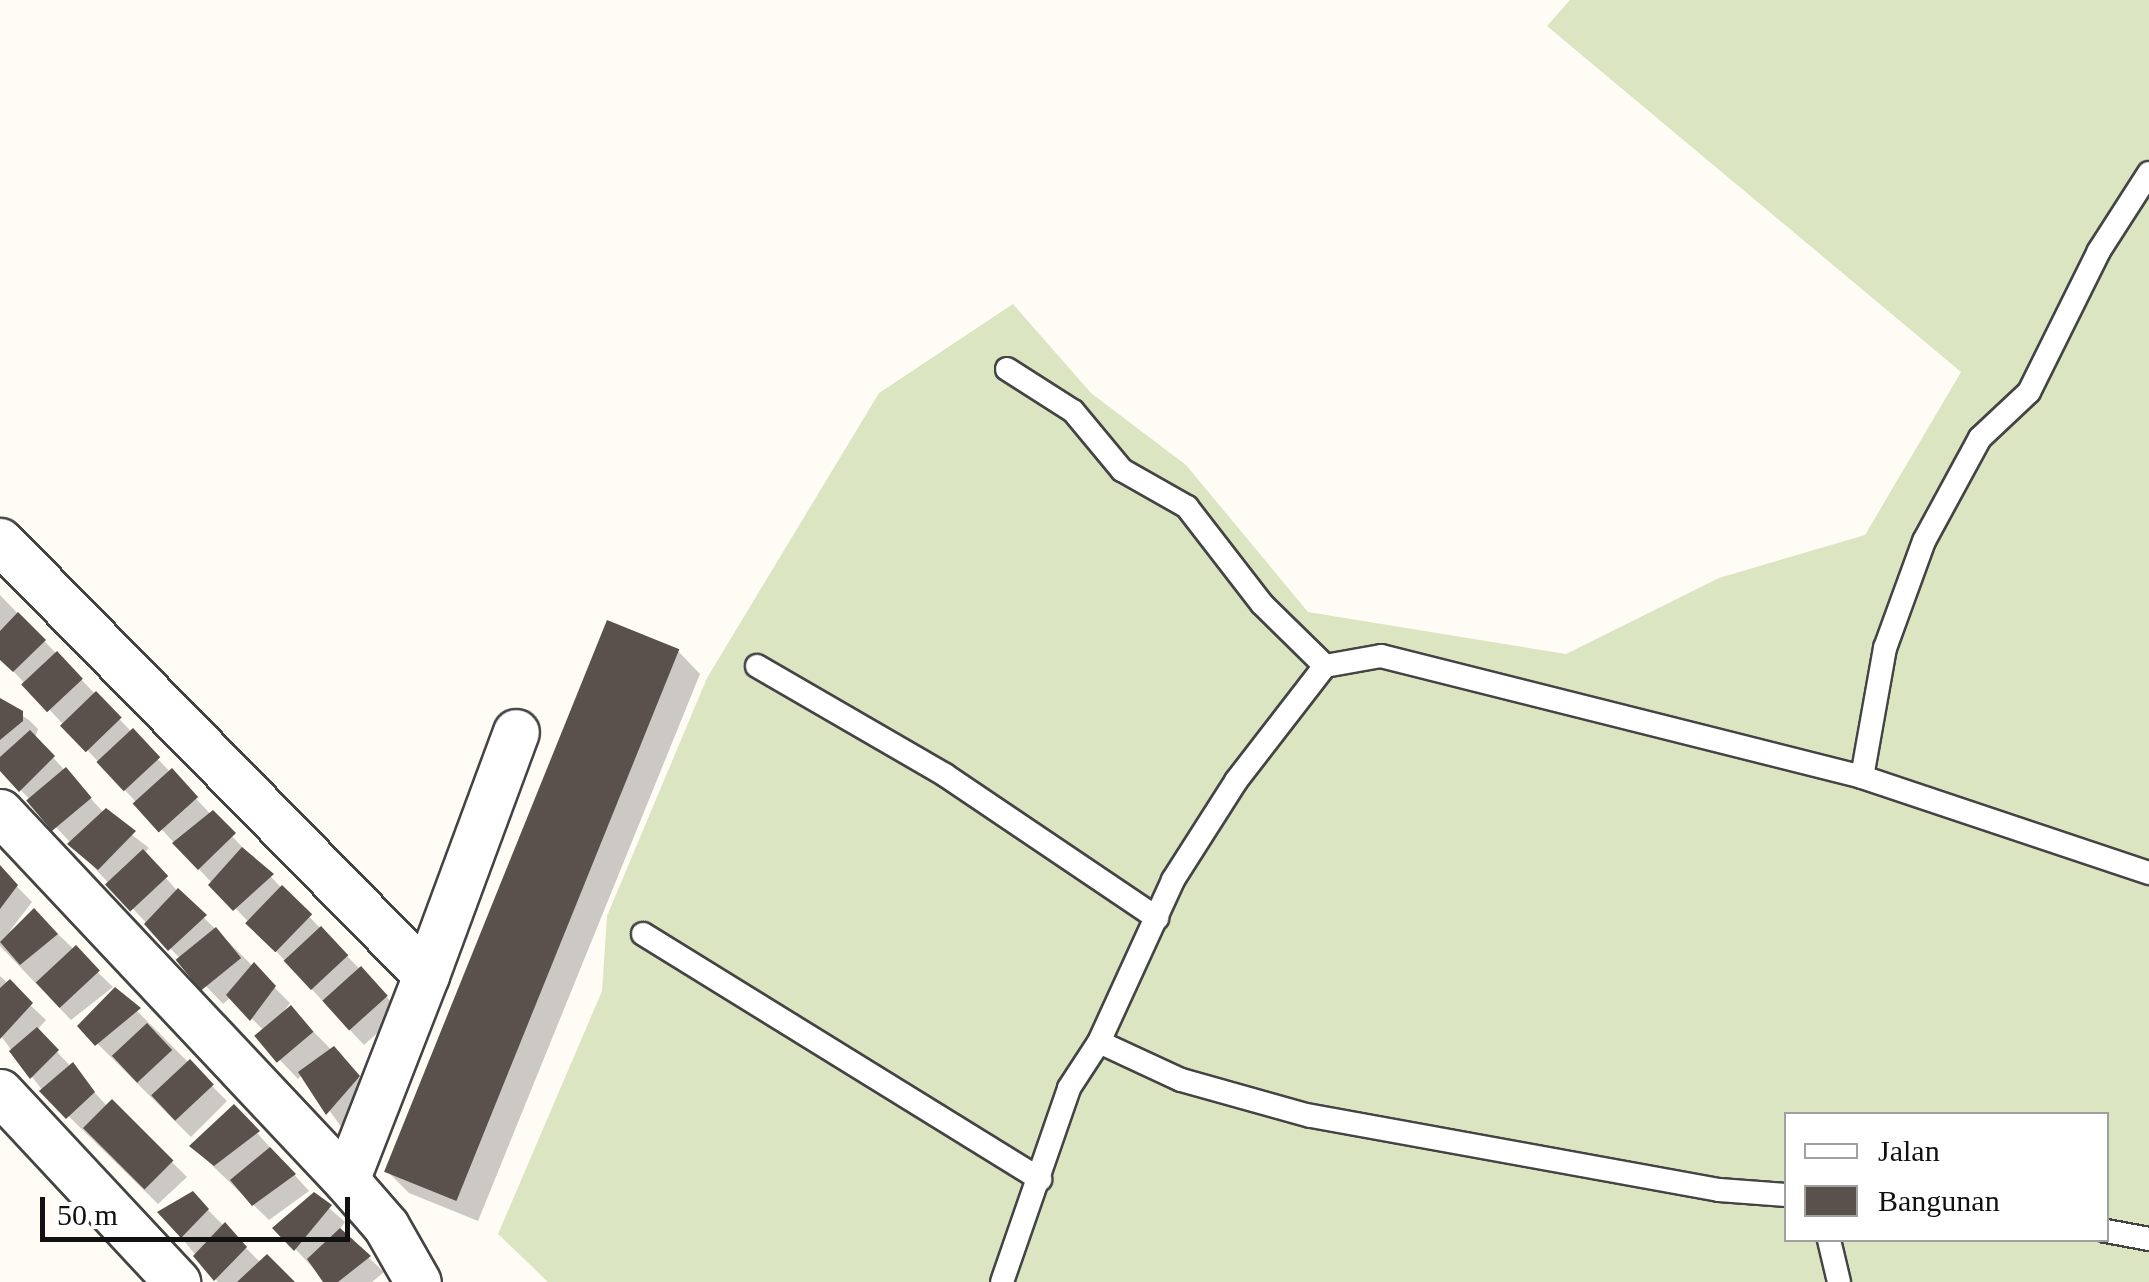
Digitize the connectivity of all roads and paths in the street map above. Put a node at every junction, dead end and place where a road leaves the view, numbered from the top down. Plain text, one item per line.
1 (2149, 173) edge
2 (1007, 369) dead end
3 (0, 541) edge
4 (757, 666) dead end
5 (1325, 666) junction
6 (516, 732) dead end
7 (1862, 776) junction
8 (0, 812) edge
9 (2149, 873) edge
10 (1157, 918) junction
11 (643, 934) dead end
12 (426, 975) junction
13 (1099, 1042) junction
14 (0, 1092) edge
15 (1040, 1179) junction
16 (346, 1180) junction
17 (1784, 1195) edge
18 (2109, 1232) edge
19 (2149, 1239) edge
20 (1829, 1242) edge
21 (177, 1282) edge
22 (418, 1282) edge
23 (1002, 1282) edge
24 (1839, 1282) edge

1 - 7 lane
2 - 5 lane
3 - 12 street
4 - 10 lane
5 - 7 lane
5 - 10 lane
6 - 12 street
7 - 9 lane
8 - 16 street
10 - 13 lane
11 - 15 lane
12 - 16 street
13 - 15 lane
13 - 17 lane
14 - 21 street
15 - 23 lane
16 - 22 street
18 - 19 lane
20 - 24 lane

